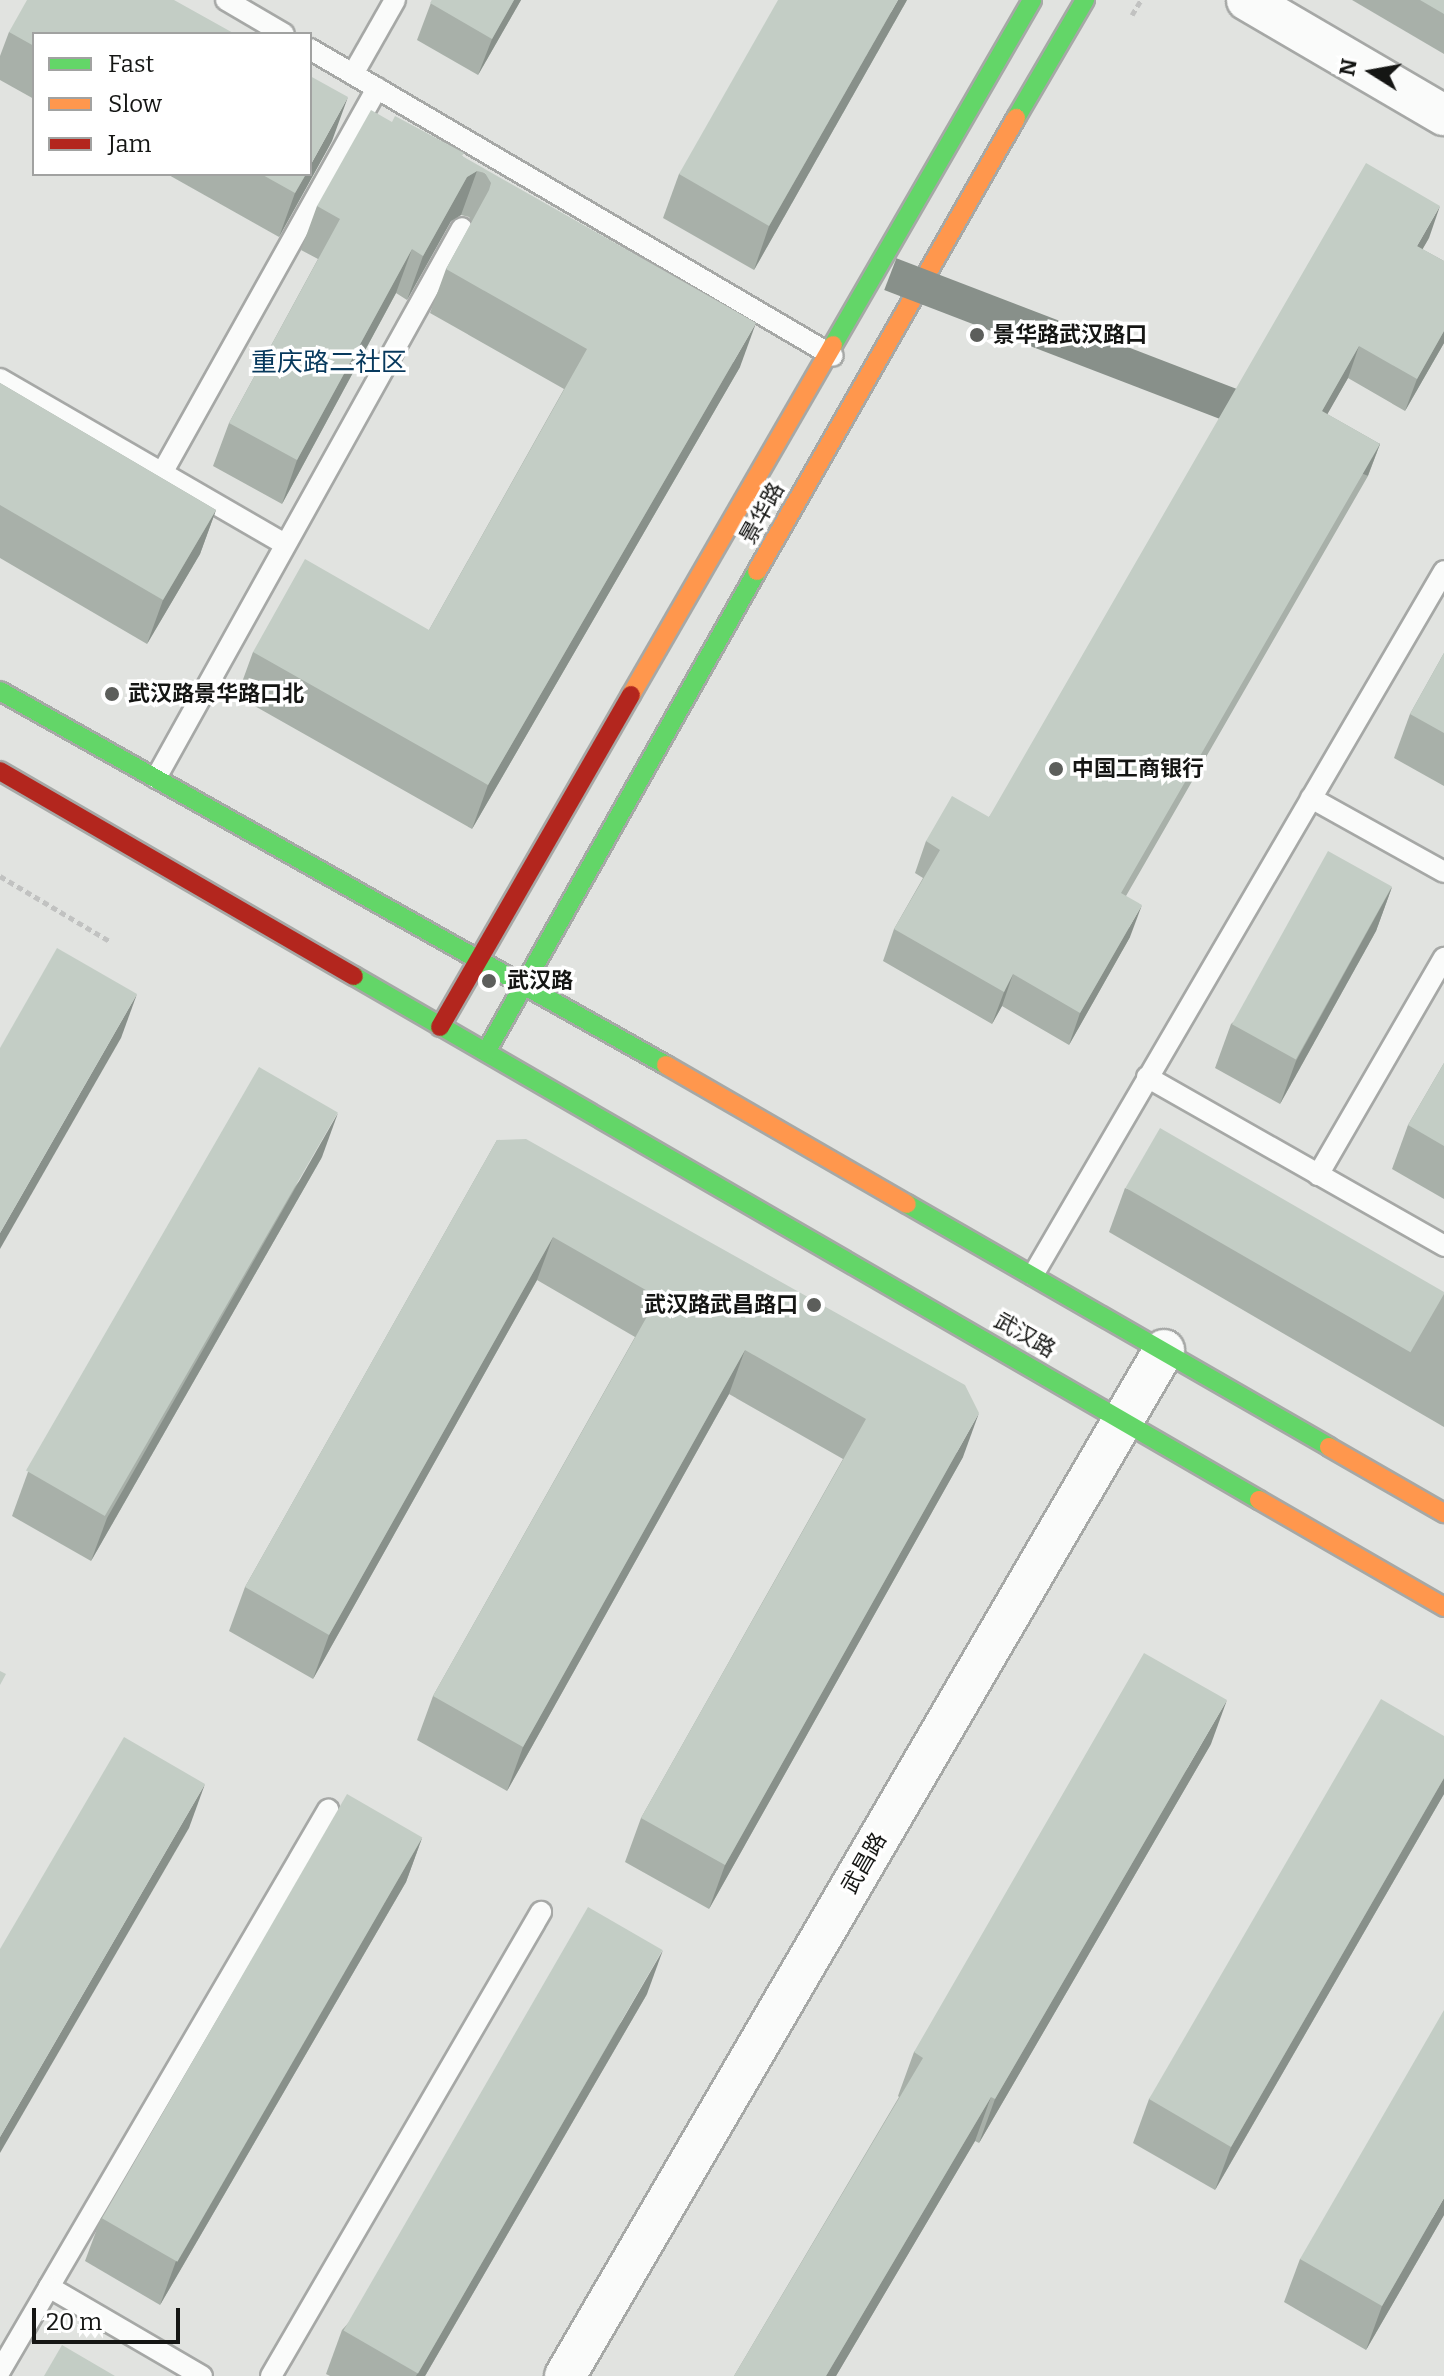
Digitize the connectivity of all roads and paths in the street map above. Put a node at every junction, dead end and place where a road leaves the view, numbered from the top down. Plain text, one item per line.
1 (226, 0) edge
2 (395, 0) edge
3 (1032, 0) edge
4 (1085, 0) edge
5 (1247, 0) edge
6 (281, 32) edge
7 (312, 50) edge
8 (353, 74) junction
9 (377, 88) junction
10 (1444, 115) edge
11 (462, 228) edge
12 (828, 353) junction
13 (867, 376) junction
14 (0, 379) edge
15 (162, 473) junction
16 (285, 544) junction
17 (1444, 571) edge
18 (0, 691) edge
19 (0, 771) edge
20 (156, 778) junction
21 (1311, 798) junction
22 (1444, 872) edge
23 (0, 876) edge
24 (111, 942) dead end
25 (479, 958) junction
26 (1444, 958) edge
27 (524, 983) junction
28 (440, 1027) junction
29 (486, 1052) junction
30 (1147, 1077) junction
31 (1318, 1175) junction
32 (1444, 1246) edge
33 (1033, 1275) junction
34 (1164, 1350) junction
35 (1123, 1419) junction
36 (1444, 1513) edge
37 (1444, 1607) edge
38 (328, 1810) dead end
39 (541, 1912) dead end
40 (49, 2287) junction
41 (0, 2371) edge
42 (202, 2376) edge
43 (271, 2376) edge
44 (565, 2376) edge

1 - 6 lane
2 - 8 lane
3 - 12 main road, 景华路
4 - 13 main road, 景华路
5 - 10 street
7 - 8 lane
8 - 9 lane
9 - 12 lane
9 - 15 lane
11 - 16 lane
12 - 13 lane
12 - 25 main road, 景华路
13 - 27 main road, 景华路
14 - 15 lane
15 - 16 lane
16 - 20 lane
17 - 21 lane
18 - 20 main road
19 - 28 main road, 武汉路
20 - 25 main road
21 - 22 lane
21 - 30 lane
23 - 24 path
25 - 27 main road
25 - 28 main road, 景华路
26 - 31 lane
27 - 29 main road, 景华路
27 - 33 main road
28 - 29 main road, 武汉路
29 - 35 main road, 武汉路
30 - 31 lane
30 - 33 lane
31 - 32 lane
33 - 34 main road
34 - 35 street, 武昌路
34 - 36 main road
35 - 37 main road, 武汉路
35 - 44 street, 武昌路
38 - 40 lane
39 - 43 lane
40 - 41 lane
40 - 42 lane

